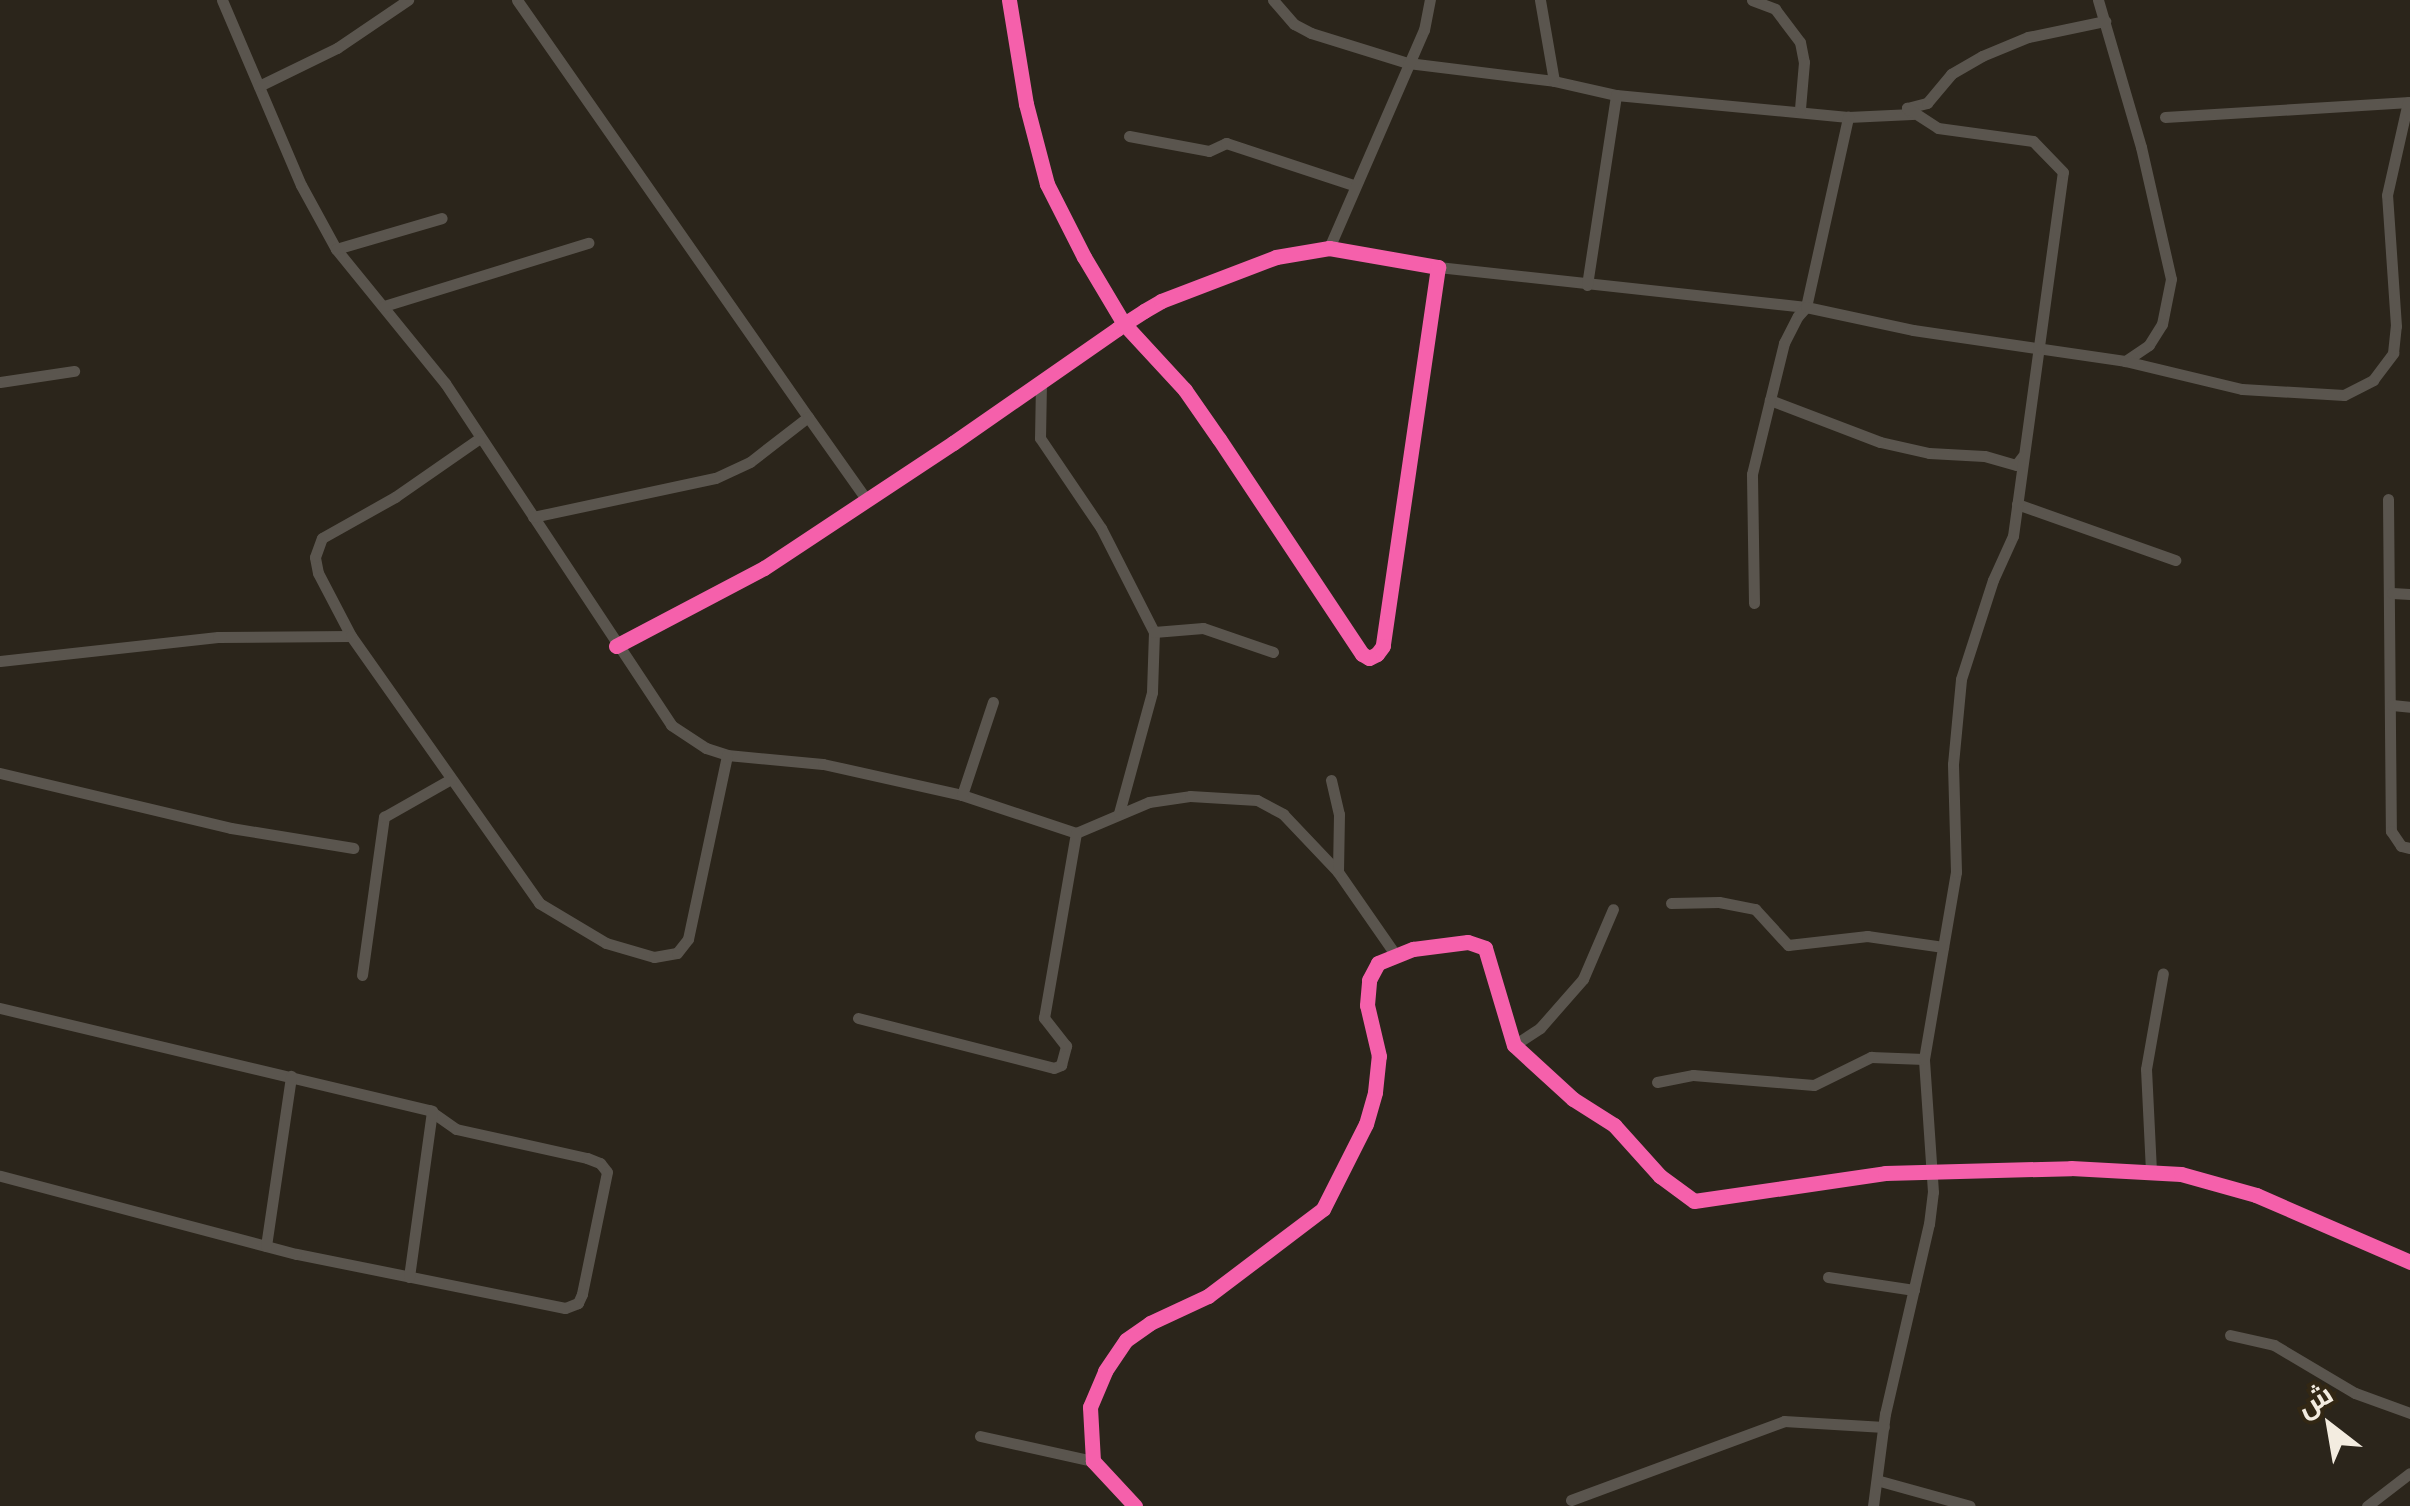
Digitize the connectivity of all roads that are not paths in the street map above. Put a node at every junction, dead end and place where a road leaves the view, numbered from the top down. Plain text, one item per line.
1 (222, 0) edge
2 (408, 0) edge
3 (517, 0) edge
4 (1010, 0) edge
5 (1273, 0) edge
6 (1430, 0) edge
7 (1540, 0) edge
8 (1752, 0) edge
9 (2098, 0) edge
10 (2104, 21) junction
11 (1408, 63) junction
12 (1554, 82) junction
13 (259, 86) junction
14 (1616, 95) junction
15 (2409, 102) edge
16 (1907, 108) junction
17 (1800, 109) junction
18 (1848, 116) junction
19 (2165, 117) dead end
20 (1129, 136) dead end
21 (1353, 185) junction
22 (442, 218) dead end
23 (588, 243) dead end
24 (1329, 248) junction
25 (336, 249) junction
26 (1438, 267) junction
27 (1587, 285) junction
28 (384, 306) junction
29 (1806, 306) junction
30 (1124, 324) junction
31 (2037, 348) junction
32 (2126, 361) junction
33 (74, 371) dead end
34 (0, 382) edge
35 (1041, 382) junction
36 (1770, 400) junction
37 (808, 417) junction
38 (480, 438) junction
39 (2025, 454) junction
40 (866, 498) junction
41 (2388, 499) dead end
42 (2017, 504) junction
43 (533, 517) junction
44 (2175, 560) dead end
45 (2392, 593) junction
46 (2410, 594) edge
47 (1754, 603) dead end
48 (1154, 632) junction
49 (351, 636) junction
50 (616, 646) junction
51 (1272, 652) dead end
52 (0, 661) edge
53 (992, 702) dead end
54 (2392, 705) junction
55 (2410, 707) edge
56 (727, 756) junction
57 (0, 773) edge
58 (451, 779) junction
59 (1331, 780) dead end
60 (962, 794) junction
61 (1118, 812) junction
62 (1076, 834) junction
63 (353, 848) dead end
64 (2410, 848) edge
65 (1338, 872) junction
66 (1671, 903) dead end
67 (1613, 910) dead end
68 (1943, 947) junction
69 (1395, 954) junction
70 (2163, 973) dead end
71 (362, 975) dead end
72 (0, 1008) edge
73 (858, 1018) dead end
74 (1514, 1045) junction
75 (1924, 1059) junction
76 (291, 1076) junction
77 (1657, 1082) dead end
78 (432, 1111) junction
79 (2151, 1171) junction
80 (1932, 1173) junction
81 (0, 1176) edge
82 (266, 1246) junction
83 (2410, 1262) edge
84 (409, 1277) junction
85 (1828, 1277) dead end
86 (1914, 1290) junction
87 (2230, 1334) dead end
88 (2410, 1413) edge
89 (1884, 1427) junction
90 (980, 1436) dead end
91 (1093, 1461) junction
92 (2410, 1474) edge
93 (1880, 1481) junction
94 (1571, 1500) dead end
95 (1135, 1506) edge
96 (1874, 1506) edge
97 (1970, 1506) edge
98 (2367, 1506) edge

1 - 13 street
2 - 13 street
3 - 37 street
4 - 30 street
5 - 11 street
6 - 11 street
7 - 12 street
8 - 17 street
9 - 10 street
10 - 16 street
10 - 32 street
11 - 12 street
11 - 21 street
12 - 14 street
13 - 25 street
14 - 17 street
14 - 27 street
15 - 19 street
15 - 32 street
16 - 18 street
16 - 31 street
17 - 18 street
18 - 29 street
20 - 21 street
21 - 24 street
22 - 25 street
23 - 28 street
24 - 26 street
24 - 30 street
25 - 28 street
26 - 27 street
26 - 30 street
27 - 29 street
28 - 38 street
29 - 31 street
29 - 36 street
30 - 35 street
31 - 32 street
31 - 39 street
33 - 34 street
35 - 40 street
35 - 48 street
36 - 39 street
36 - 47 street
37 - 40 street
37 - 43 street
38 - 43 street
38 - 49 street
39 - 42 street
40 - 50 street
41 - 45 street
42 - 44 street
42 - 68 street
43 - 50 street
45 - 46 street
45 - 54 street
48 - 51 street
48 - 61 street
49 - 52 street
49 - 58 street
50 - 56 street
53 - 60 street
54 - 55 street
54 - 64 street
56 - 58 street
56 - 60 street
57 - 63 street
58 - 71 street
59 - 65 street
60 - 62 street
61 - 62 street
61 - 65 street
62 - 73 street
65 - 69 street
66 - 68 street
67 - 74 street
68 - 75 street
69 - 74 street
69 - 91 street
70 - 79 street
72 - 76 street
74 - 80 street
75 - 77 street
75 - 80 street
76 - 78 street
76 - 82 street
78 - 84 street
78 - 84 street
79 - 80 street
79 - 83 street
80 - 86 street
81 - 82 street
82 - 84 street
85 - 86 street
86 - 89 street
87 - 88 street
89 - 93 street
89 - 94 street
90 - 91 street
91 - 95 street
92 - 98 street
93 - 96 street
93 - 97 street

